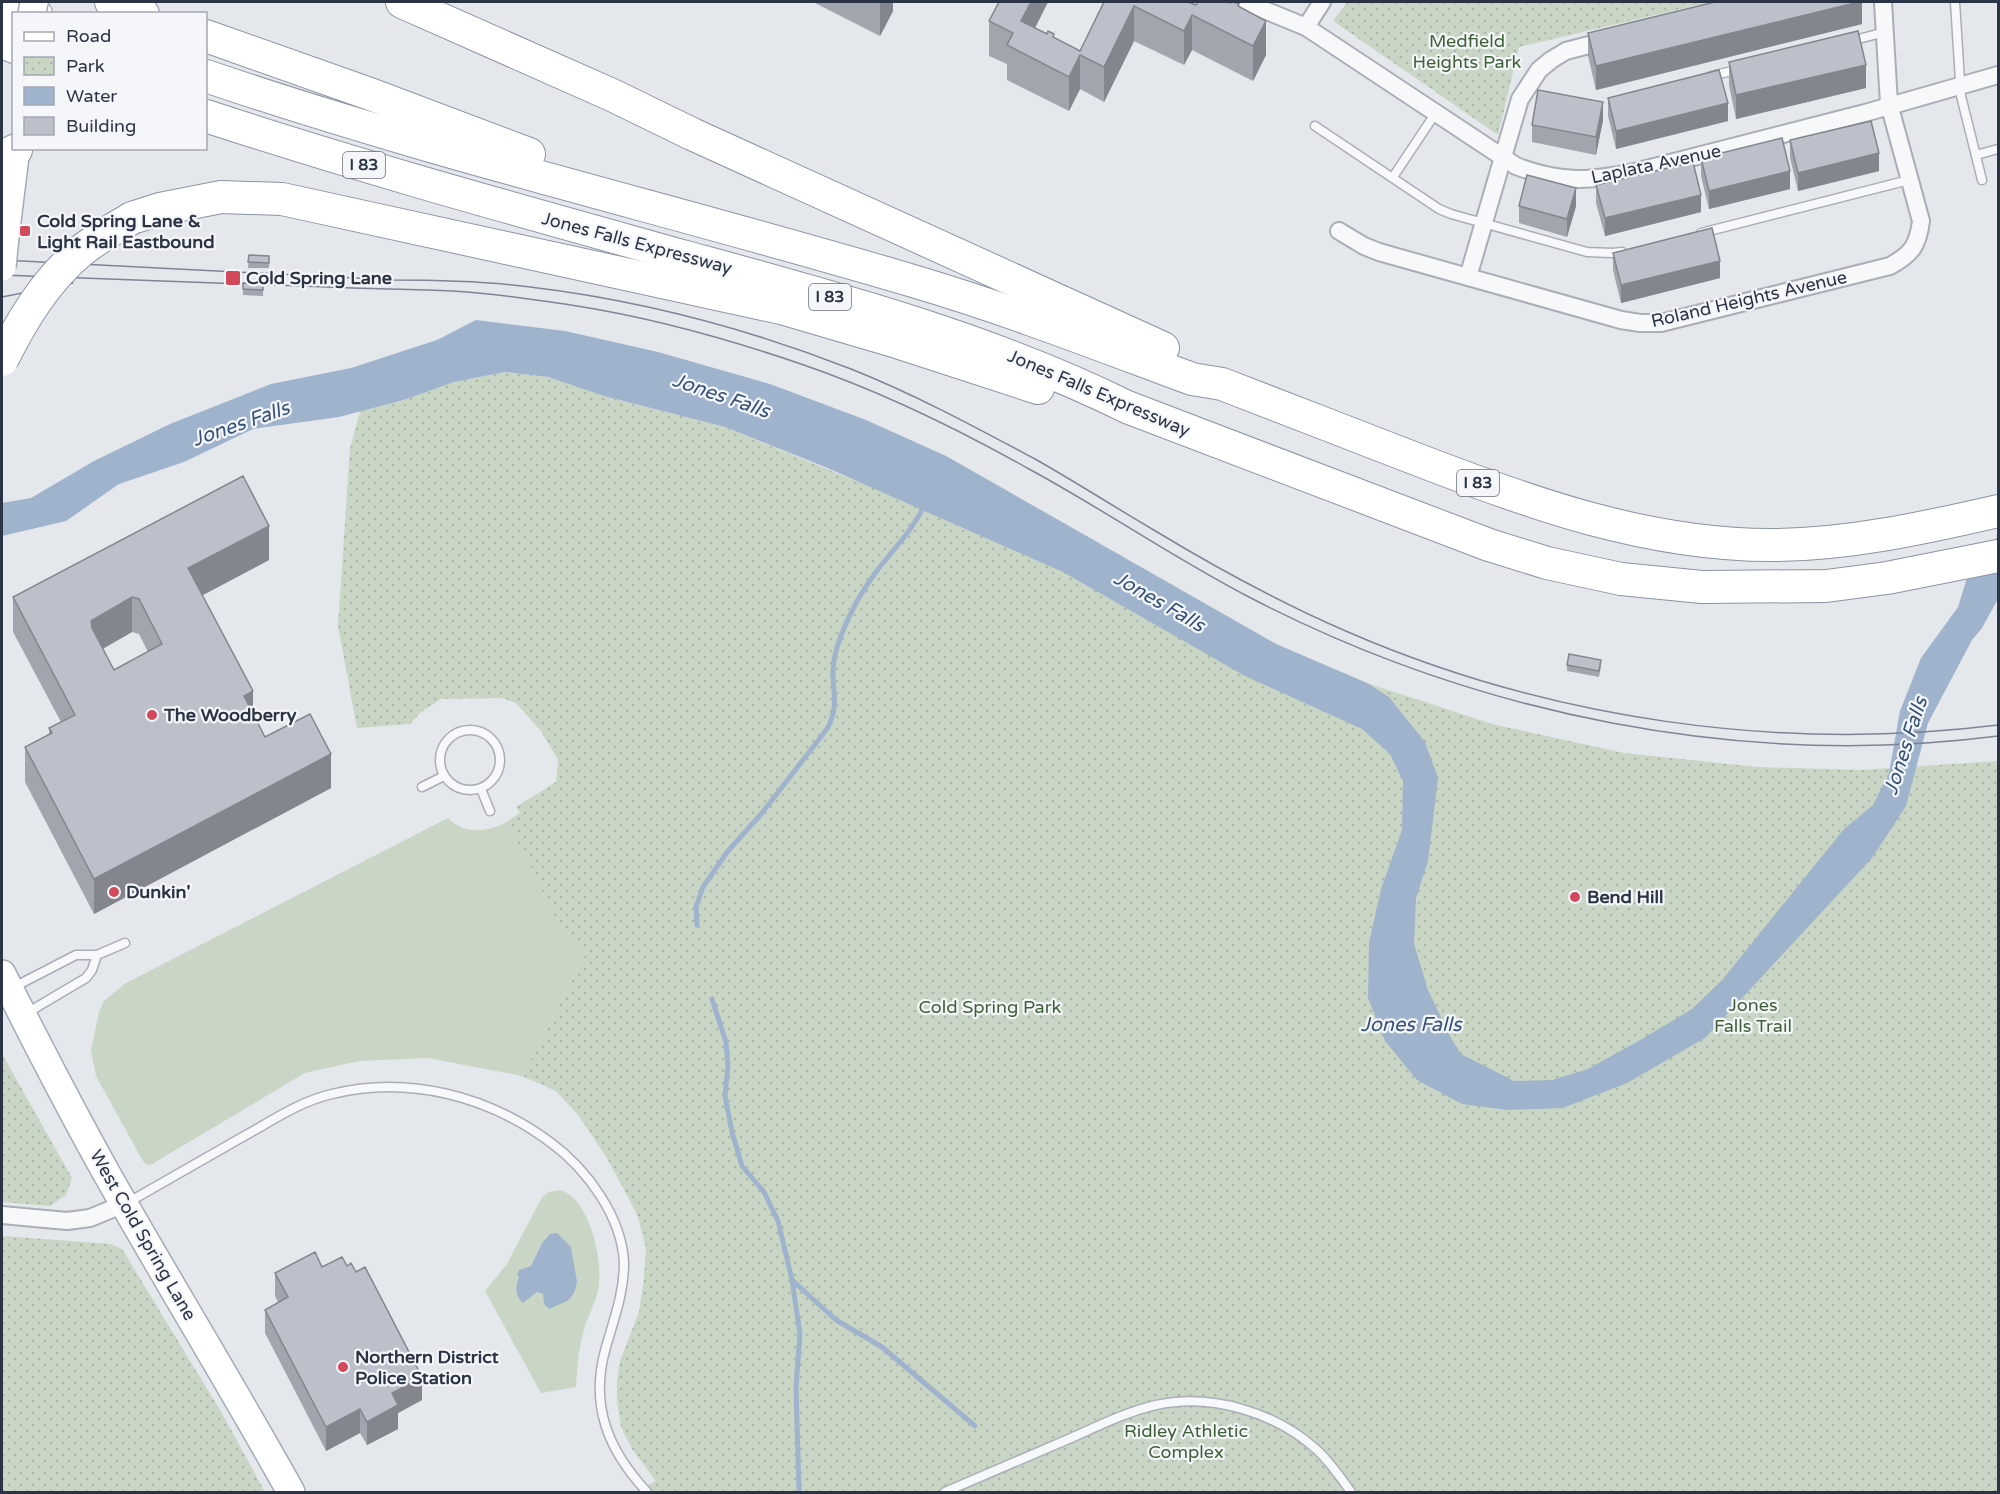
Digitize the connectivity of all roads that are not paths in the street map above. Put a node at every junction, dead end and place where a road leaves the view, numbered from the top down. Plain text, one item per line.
1 (5, 2) edge
2 (111, 2) edge
3 (402, 2) edge
4 (1245, 2) edge
5 (1322, 2) edge
6 (1883, 2) edge
7 (1955, 2) edge
8 (29, 12) edge
9 (138, 12) edge
10 (1306, 27) junction
11 (2, 28) edge
12 (1886, 32) junction
13 (1628, 35) edge
14 (207, 36) edge
15 (1842, 43) edge
16 (1752, 66) edge
17 (1998, 75) edge
18 (207, 76) edge
19 (1707, 77) edge
20 (1961, 86) junction
21 (1889, 104) junction
22 (1435, 114) junction
23 (207, 116) edge
24 (1315, 126) dead end
25 (1998, 149) edge
26 (11, 152) edge
27 (1976, 155) junction
28 (1501, 158) junction
29 (1394, 177) junction
30 (1909, 180) junction
31 (1982, 180) dead end
32 (1483, 224) junction
33 (729, 229) junction
34 (1339, 231) dead end
35 (1697, 234) edge
36 (1630, 250) edge
37 (2, 267) edge
38 (1468, 276) junction
39 (2, 360) edge
40 (1222, 384) junction
41 (1127, 407) junction
42 (1998, 511) edge
43 (1998, 556) edge
44 (444, 776) junction
45 (422, 787) dead end
46 (481, 789) junction
47 (490, 811) dead end
48 (125, 942) dead end
49 (97, 956) junction
50 (5, 982) edge
51 (22, 1015) junction
52 (124, 1204) junction
53 (2, 1215) edge
54 (291, 1492) edge
55 (647, 1492) edge
56 (945, 1492) edge
57 (1351, 1492) edge

1 - 8 highway
1 - 11 main road
2 - 9 highway
3 - 40 highway
4 - 10 street, Laplata Avenue
5 - 10 street
6 - 12 street, Roland Heights Avenue
7 - 20 lane
10 - 22 street, Laplata Avenue
12 - 15 lane
12 - 21 street, Roland Heights Avenue
13 - 28 street
14 - 33 highway
16 - 19 lane
17 - 20 street, Laplata Avenue
18 - 33 highway, Jones Falls Expressway / I 83
20 - 21 street, Laplata Avenue
20 - 27 lane
21 - 28 street, Laplata Avenue
21 - 30 street, Roland Heights Avenue
22 - 28 street, Laplata Avenue
22 - 29 lane
23 - 41 highway, Jones Falls Expressway / I 83
24 - 29 lane
25 - 27 lane
26 - 37 main road, bridge
27 - 31 lane
28 - 32 street
29 - 32 lane
30 - 35 lane
30 - 38 street, Roland Heights Avenue
32 - 36 lane
32 - 38 street
33 - 40 highway, Jones Falls Expressway / I 83
34 - 38 street, Roland Heights Avenue
39 - 41 highway, bridge
40 - 42 highway, Jones Falls Expressway / I 83
41 - 43 highway, Jones Falls Expressway / I 83
44 - 45 lane
44 - 46 lane
44 - 46 lane
46 - 47 lane
48 - 49 lane
49 - 50 lane
49 - 51 lane
50 - 51 main road, West Cold Spring Lane
51 - 52 main road, West Cold Spring Lane
52 - 53 street
52 - 54 main road, West Cold Spring Lane
52 - 55 lane
56 - 57 lane

